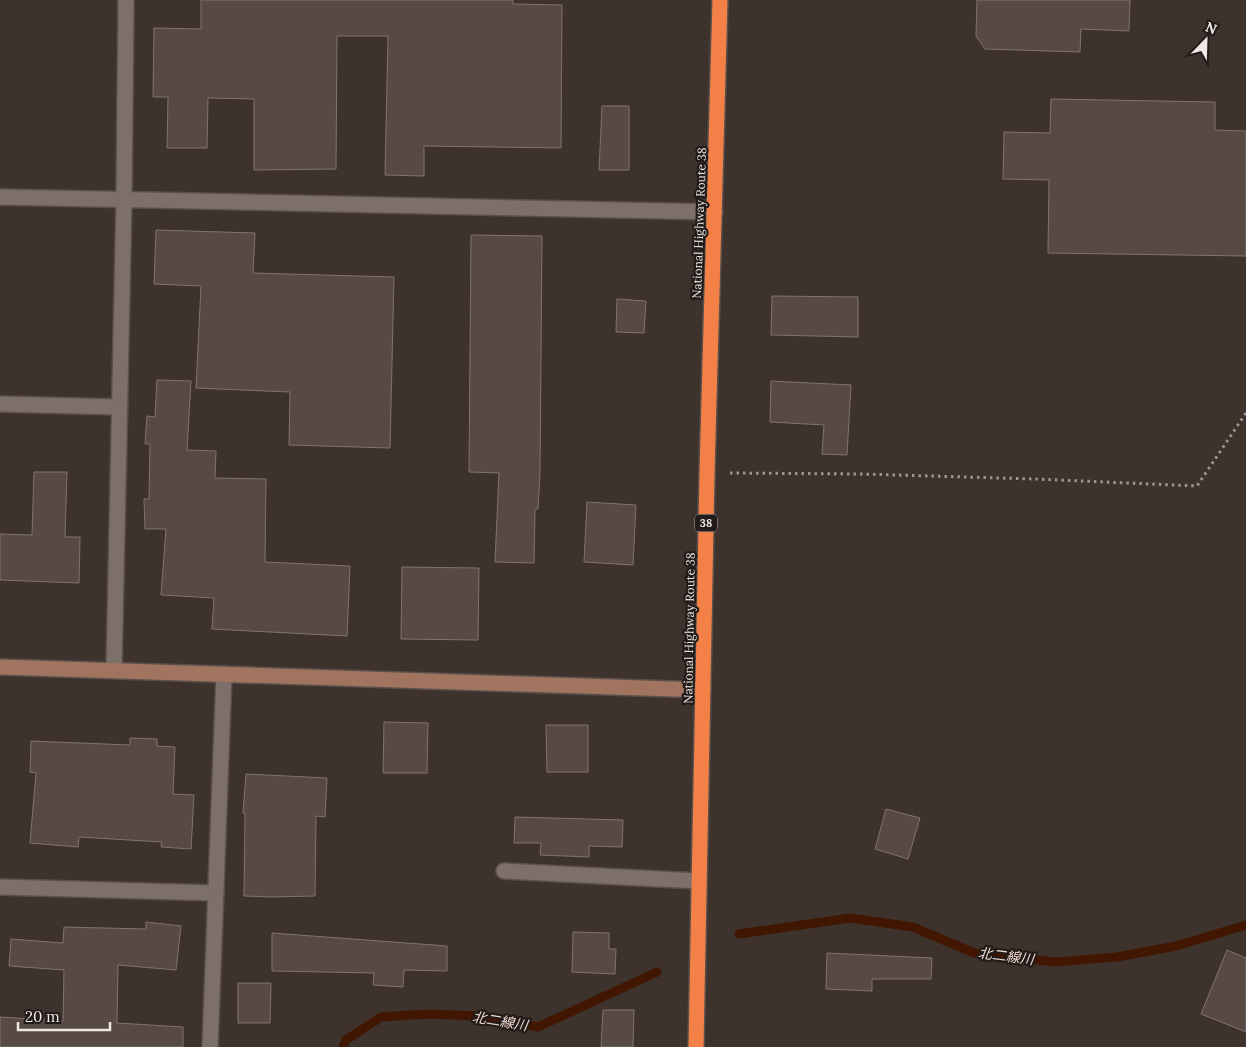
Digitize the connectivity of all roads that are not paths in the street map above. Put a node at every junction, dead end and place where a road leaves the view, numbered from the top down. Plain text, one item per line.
1 (126, 0) edge
2 (720, 0) edge
3 (0, 197) edge
4 (124, 199) junction
5 (715, 212) junction
6 (0, 404) edge
7 (120, 407) junction
8 (0, 667) edge
9 (114, 670) junction
10 (224, 674) junction
11 (703, 690) junction
12 (504, 871) dead end
13 (699, 881) junction
14 (0, 887) edge
15 (216, 892) junction
16 (210, 1047) edge
17 (696, 1047) edge

1 - 4 street
2 - 5 highway, National Highway Route 38 / 38
3 - 4 street
4 - 5 street
4 - 7 street
5 - 11 highway, National Highway Route 38 / 38
6 - 7 street
7 - 9 street
8 - 9 street
9 - 10 street
10 - 11 street
10 - 15 street
11 - 13 highway, National Highway Route 38 / 38
12 - 13 street
13 - 17 highway, National Highway Route 38 / 38
14 - 15 street
15 - 16 street

